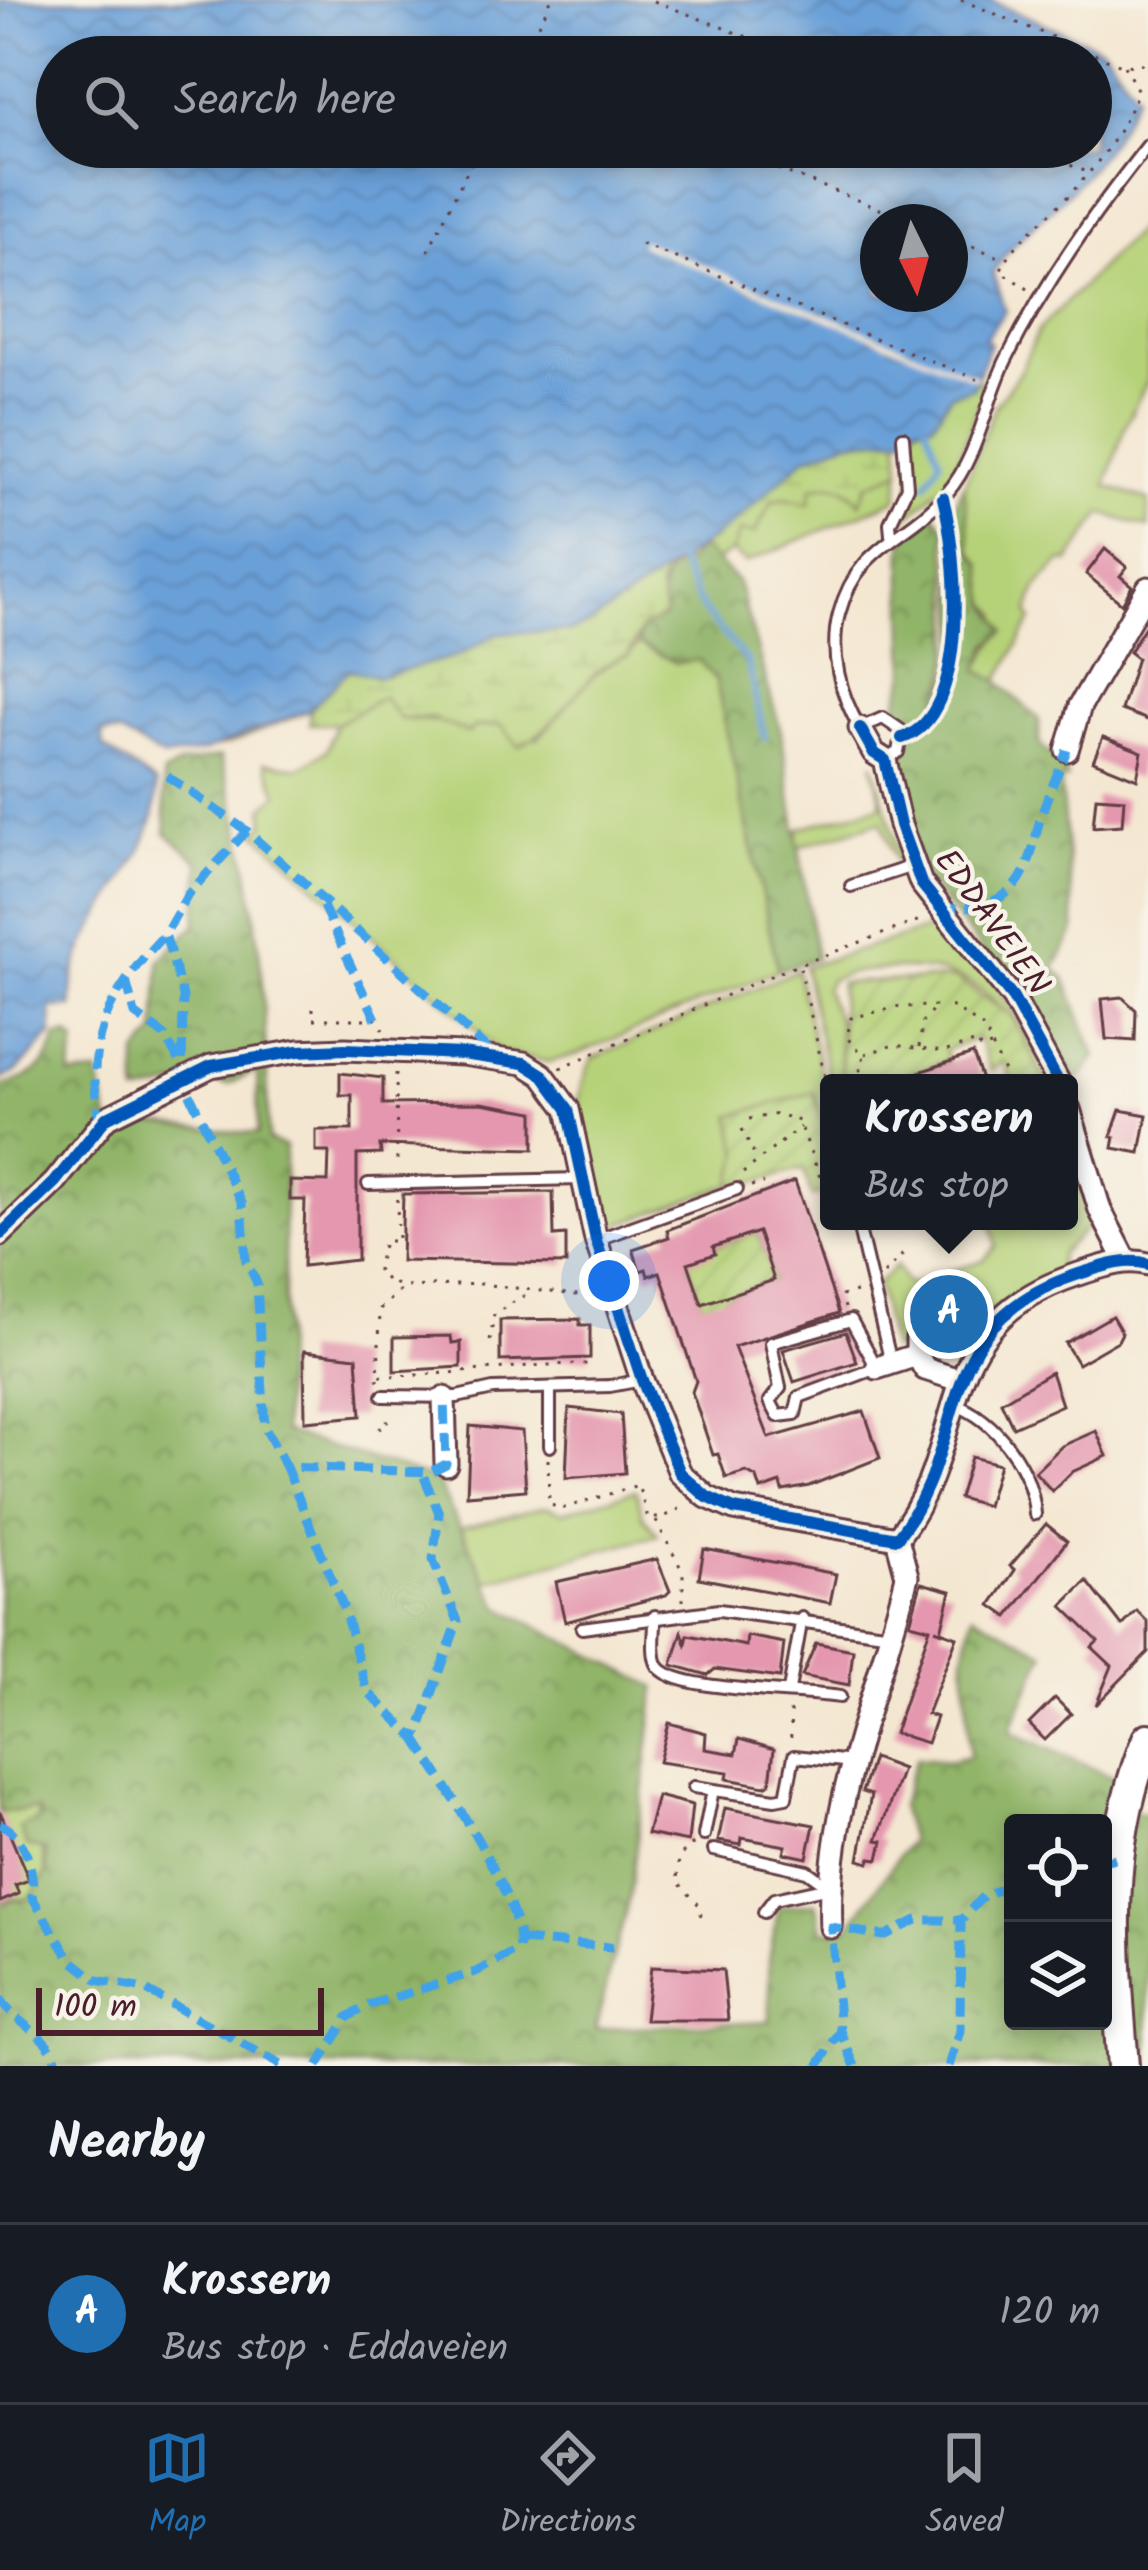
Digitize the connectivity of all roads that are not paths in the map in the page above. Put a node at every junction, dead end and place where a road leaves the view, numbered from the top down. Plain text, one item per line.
1 (1148, 145) edge
2 (903, 437) dead end
3 (891, 535) junction
4 (1148, 588) edge
5 (860, 728) junction
6 (1067, 750) dead end
7 (885, 760) junction
8 (914, 866) junction
9 (851, 886) dead end
10 (1054, 1074) edge
11 (1078, 1138) edge
12 (581, 1179) junction
13 (368, 1184) dead end
14 (737, 1189) road end
15 (859, 1230) edge
16 (0, 1235) edge
17 (596, 1240) junction
18 (1137, 1262) edge
19 (988, 1332) junction
20 (917, 1355) junction
21 (884, 1366) junction
22 (642, 1380) junction
23 (959, 1380) junction
24 (550, 1388) junction
25 (779, 1388) junction
26 (383, 1396) dead end
27 (799, 1397) junction
28 (444, 1398) junction
29 (953, 1404) junction
30 (550, 1446) road end
31 (446, 1464) dead end
32 (1035, 1514) dead end
33 (898, 1538) junction
34 (655, 1616) junction
35 (802, 1618) junction
36 (582, 1628) dead end
37 (891, 1634) junction
38 (789, 1690) junction
39 (839, 1697) dead end
40 (1148, 1739) edge
41 (854, 1762) junction
42 (694, 1786) dead end
43 (713, 1790) junction
44 (1137, 1804) edge
45 (704, 1835) road end
46 (714, 1850) dead end
47 (830, 1887) junction
48 (764, 1912) dead end
49 (831, 1927) dead end
50 (1123, 2066) edge

1 - 3 lane
2 - 3 lane
3 - 5 lane
4 - 6 street
5 - 7 street, EDDAVEIEN
5 - 7 lane
7 - 8 street, EDDAVEIEN
8 - 9 lane
8 - 10 street, EDDAVEIEN
11 - 18 street
12 - 13 lane
12 - 16 street
12 - 17 street
14 - 17 lane
15 - 21 lane
17 - 22 street
18 - 19 street
19 - 20 street
19 - 23 street
20 - 21 street
20 - 23 street
21 - 25 lane
21 - 27 lane
22 - 24 lane
22 - 33 street
23 - 29 street
24 - 28 lane
24 - 30 lane
25 - 27 lane
25 - 27 lane
26 - 28 lane
28 - 31 street
29 - 32 lane
29 - 33 street
33 - 37 street
34 - 35 lane
34 - 36 lane
34 - 38 lane
35 - 37 lane
35 - 38 lane
37 - 41 street
38 - 39 lane
40 - 44 main road
41 - 43 lane
41 - 47 street
42 - 43 lane
43 - 45 lane
44 - 50 main road
46 - 47 lane
47 - 48 lane
47 - 49 street

